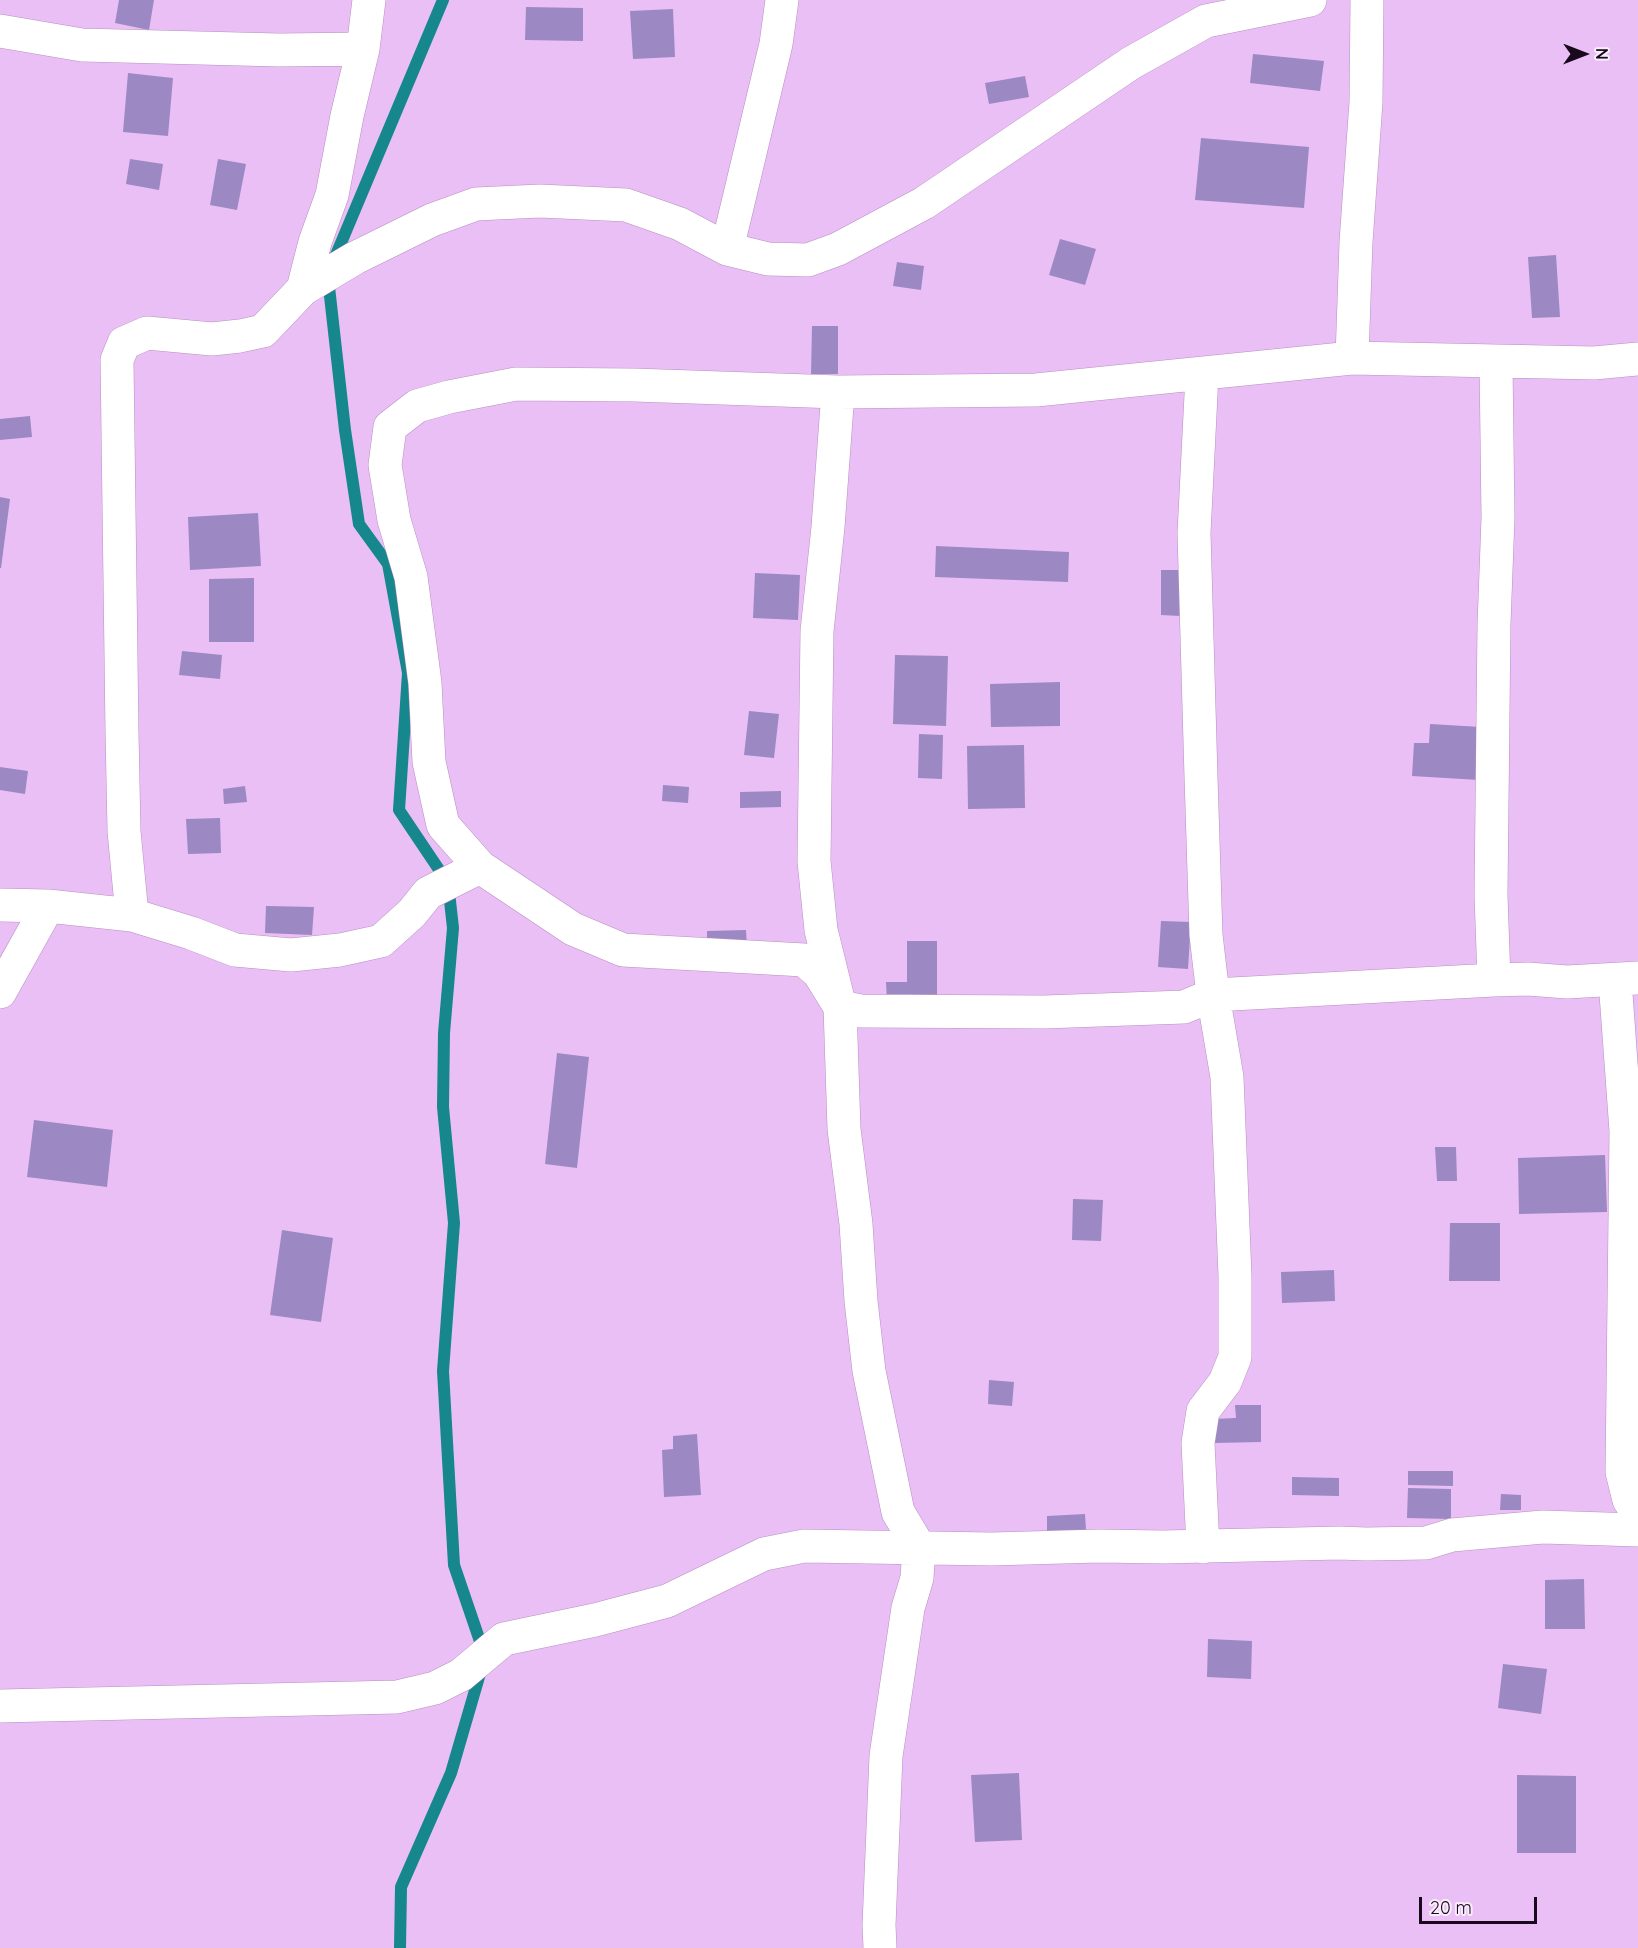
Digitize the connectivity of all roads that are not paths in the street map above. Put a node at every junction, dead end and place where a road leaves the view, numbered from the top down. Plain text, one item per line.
1 (369, 0) edge
2 (782, 0) edge
3 (1310, 0) edge
4 (1367, 0) edge
5 (0, 32) edge
6 (363, 49) junction
7 (727, 249) junction
8 (303, 289) junction
9 (1352, 358) junction
10 (1638, 359) edge
11 (1496, 362) junction
12 (1202, 375) junction
13 (838, 392) junction
14 (480, 867) junction
15 (0, 905) edge
16 (48, 906) junction
17 (132, 915) junction
18 (1627, 979) edge
19 (1494, 980) junction
20 (0, 992) edge
21 (1213, 995) junction
22 (840, 1008) junction
23 (1638, 1513) edge
24 (1638, 1530) edge
25 (1203, 1546) junction
26 (919, 1547) junction
27 (0, 1706) edge
28 (880, 1948) edge

1 - 6 street
2 - 7 street
3 - 7 street
4 - 9 street
5 - 6 street
6 - 8 street
7 - 8 street
8 - 17 street
9 - 11 street
9 - 12 street
10 - 11 street
11 - 19 street
12 - 13 street
12 - 21 street
13 - 14 street
13 - 22 street
14 - 17 street
14 - 22 street
15 - 16 street
16 - 17 street
16 - 20 street
18 - 19 street
18 - 23 street
19 - 21 street
21 - 22 street
21 - 25 street
22 - 26 street
24 - 25 street
25 - 26 street
26 - 27 street
26 - 28 street

